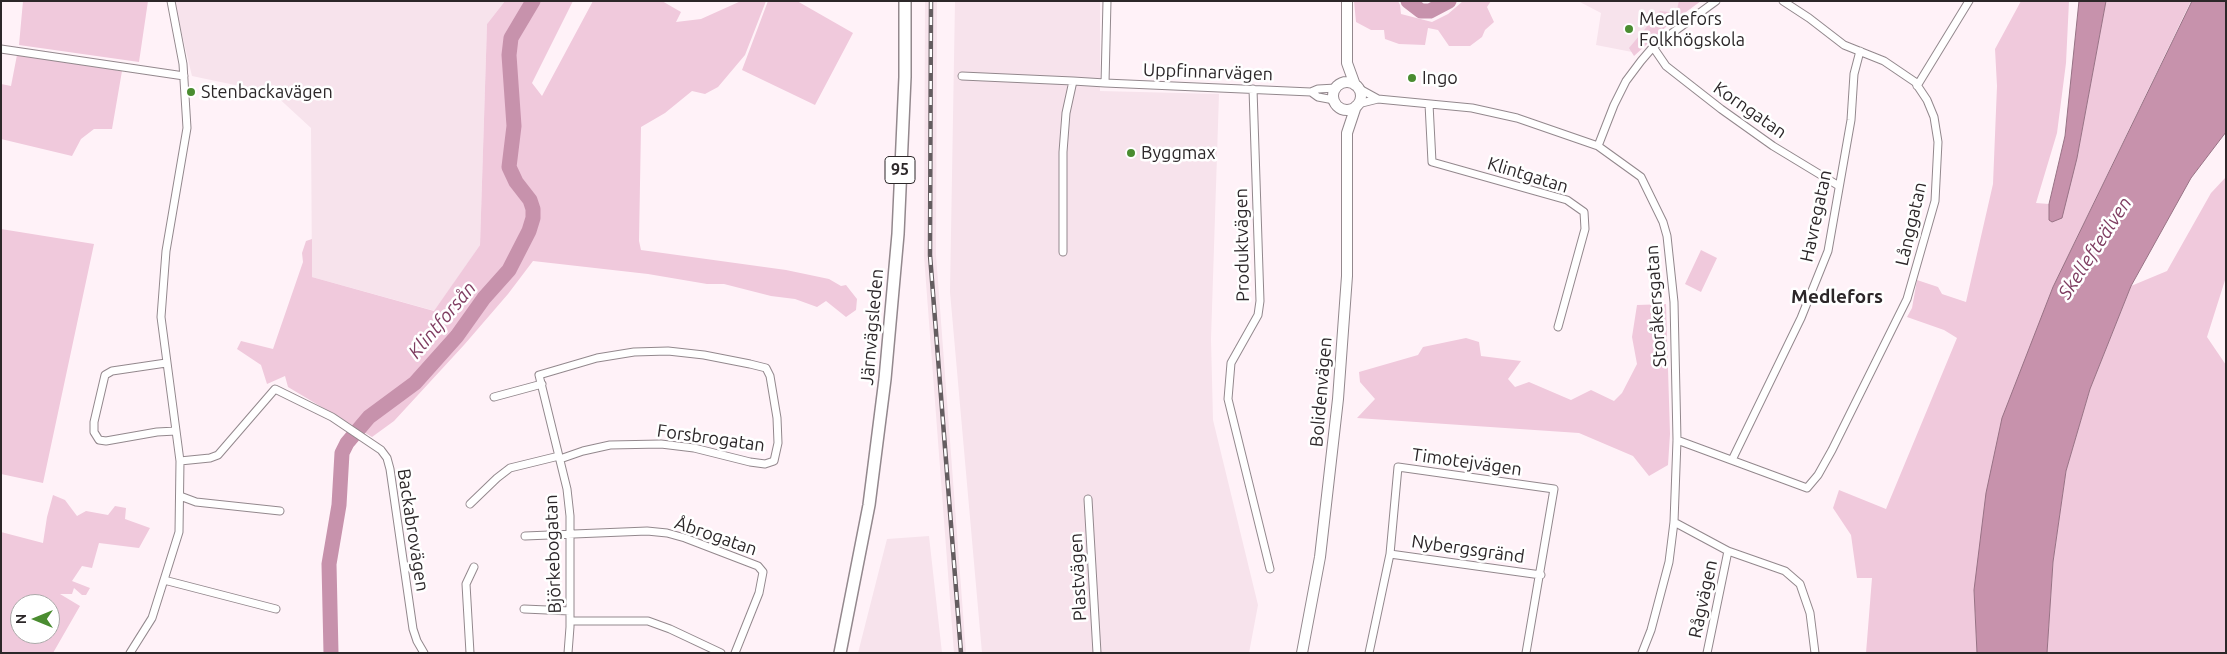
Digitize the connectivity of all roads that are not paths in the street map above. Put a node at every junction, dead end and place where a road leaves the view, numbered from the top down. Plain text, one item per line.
1 (171, 1) edge
2 (905, 1) edge
3 (1107, 1) edge
4 (1347, 1) edge
5 (1716, 1) edge
6 (1783, 1) edge
7 (1969, 1) edge
8 (1653, 47) junction
9 (1, 49) edge
10 (1860, 51) junction
11 (1347, 63) junction
12 (184, 76) junction
13 (962, 76) dead end
14 (1073, 82) junction
15 (1105, 84) junction
16 (1357, 86) junction
17 (1917, 86) junction
18 (1336, 87) junction
19 (1253, 89) junction
20 (1311, 92) junction
21 (1378, 99) junction
22 (1336, 104) junction
23 (1428, 104) junction
24 (1357, 105) junction
25 (1347, 133) junction
26 (1598, 146) junction
27 (1839, 186) junction
28 (1063, 252) dead end
29 (1558, 327) dead end
30 (166, 362) junction
31 (539, 375) joint
32 (542, 384) junction
33 (494, 397) dead end
34 (176, 431) junction
35 (1677, 440) junction
36 (559, 457) junction
37 (1732, 460) junction
38 (180, 461) junction
39 (180, 496) junction
40 (1088, 499) dead end
41 (470, 504) dead end
42 (280, 511) dead end
43 (1674, 522) junction
44 (570, 534) junction
45 (525, 536) dead end
46 (1728, 551) junction
47 (1390, 554) junction
48 (474, 566) dead end
49 (1270, 569) dead end
50 (1541, 575) junction
51 (164, 580) junction
52 (276, 609) dead end
53 (524, 609) dead end
54 (570, 611) junction
55 (570, 621) junction
56 (130, 653) edge
57 (424, 653) edge
58 (470, 653) edge
59 (568, 653) edge
60 (721, 653) edge
61 (734, 653) edge
62 (840, 653) edge
63 (1097, 653) edge
64 (1302, 653) edge
65 (1369, 653) edge
66 (1526, 653) edge
67 (1642, 653) edge
68 (1707, 653) edge
69 (1814, 653) edge

1 - 12 street
2 - 62 main road, Järnvägsleden / 95
3 - 15 street
4 - 11 main road, Bolidenvägen
5 - 8 street
6 - 10 street, Långgatan
7 - 17 street
8 - 26 street
8 - 27 street, Korngatan
9 - 12 street
10 - 17 street, Långgatan
10 - 27 street, Havregatan
11 - 16 main road, Bolidenvägen
11 - 18 main road, Bolidenvägen
12 - 30 street
13 - 14 street, Uppfinnarvägen
14 - 15 street, Uppfinnarvägen
14 - 28 street
15 - 19 street, Uppfinnarvägen
16 - 18 main road
16 - 21 street, Storåkersgatan
16 - 24 main road, Bolidenvägen
17 - 37 street, Långgatan
18 - 20 street, Uppfinnarvägen
18 - 22 main road, Bolidenvägen
19 - 20 street, Uppfinnarvägen
19 - 49 street, Produktvägen
20 - 22 street, Uppfinnarvägen
21 - 23 street, Storåkersgatan
21 - 24 street, Storåkersgatan
22 - 24 main road
22 - 25 main road, Bolidenvägen
23 - 26 street, Storåkersgatan
23 - 29 street, Klintgatan
24 - 25 main road, Bolidenvägen
25 - 64 main road, Bolidenvägen
26 - 35 street, Storåkersgatan
27 - 37 street, Havregatan
30 - 34 street
30 - 34 street
31 - 32 street, Björkebogatan
31 - 36 street, Forsbrogatan
32 - 33 street
32 - 36 street, Björkebogatan
34 - 38 street
35 - 37 street, Långgatan
35 - 43 street, Storåkersgatan
36 - 41 street
36 - 44 street, Björkebogatan
38 - 39 street
38 - 57 street, Backabrovägen
39 - 42 street
39 - 51 street
40 - 63 street, Plastvägen
43 - 46 street, Rågvägen
43 - 67 street, Storåkersgatan
44 - 45 street
44 - 54 street, Björkebogatan
44 - 61 street, Åbrogatan
46 - 68 street, Rågvägen
46 - 69 street, Rågvägen
47 - 50 street, Nybergsgränd
47 - 50 street, Timotejvägen
47 - 65 street, Timotejvägen
48 - 58 street
50 - 66 street, Timotejvägen
51 - 52 street
51 - 56 street
53 - 54 street
54 - 55 street, Björkebogatan
55 - 59 street, Björkebogatan
55 - 60 street

